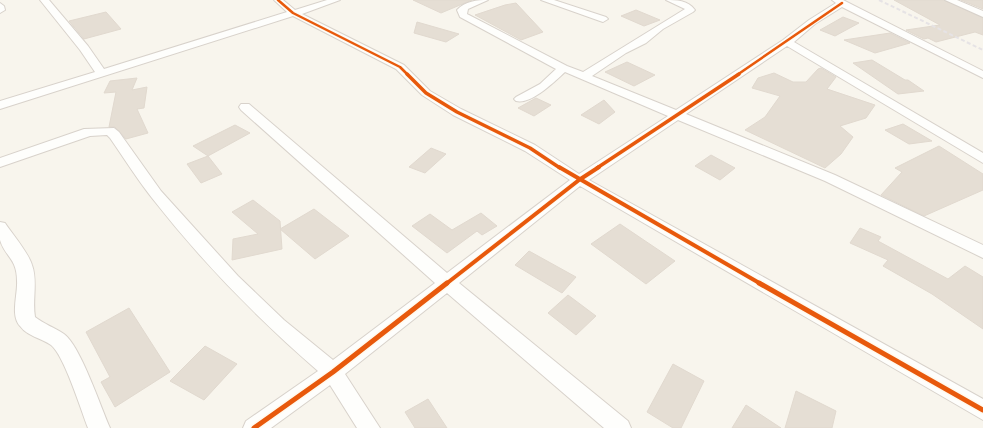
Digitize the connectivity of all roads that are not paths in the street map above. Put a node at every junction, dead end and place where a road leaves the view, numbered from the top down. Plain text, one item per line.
1 (44, 0) edge
2 (278, 0) edge
3 (336, 0) edge
4 (484, 0) edge
5 (545, 0) edge
6 (670, 0) edge
7 (949, 0) edge
8 (839, 1) edge
9 (0, 6) edge
10 (0, 10) edge
11 (293, 13) junction
12 (983, 14) edge
13 (603, 19) dead end
14 (787, 42) junction
15 (563, 68) junction
16 (101, 73) junction
17 (983, 75) edge
18 (584, 76) junction
19 (520, 99) dead end
20 (0, 105) edge
21 (245, 107) dead end
22 (678, 113) junction
23 (983, 159) edge
24 (0, 163) edge
25 (579, 180) junction
26 (0, 228) edge
27 (983, 252) edge
28 (447, 283) junction
29 (333, 372) junction
30 (983, 410) edge
31 (99, 428) edge
32 (254, 428) edge
33 (370, 428) edge
34 (620, 428) edge

1 - 16 street
2 - 11 street
3 - 11 street
4 - 15 street
5 - 13 street
6 - 18 street
7 - 12 street
8 - 14 street
8 - 17 street
9 - 10 street
11 - 16 street
11 - 25 street
14 - 22 street
14 - 23 street
15 - 18 street
15 - 19 street
16 - 20 street
18 - 22 street
21 - 28 street
22 - 25 street
22 - 27 street
24 - 29 street
25 - 28 street
25 - 30 street
26 - 31 street
28 - 29 street
28 - 34 street
29 - 32 street
29 - 33 street

